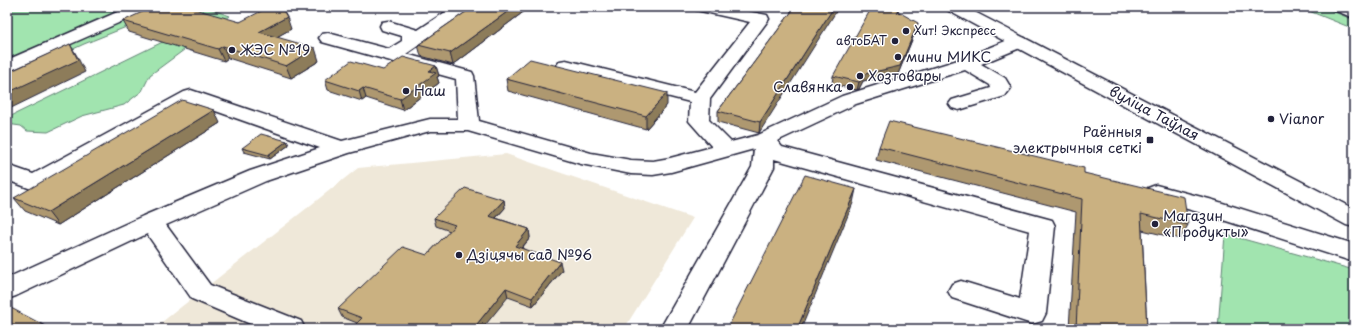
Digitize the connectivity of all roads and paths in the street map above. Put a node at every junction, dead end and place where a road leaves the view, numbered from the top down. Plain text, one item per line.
1 (142, 7) edge
2 (464, 7) edge
3 (702, 7) edge
4 (953, 7) edge
5 (1340, 7) edge
6 (1354, 13) edge
7 (388, 26) dead end
8 (328, 38) dead end
9 (1019, 42) junction
10 (411, 43) junction
11 (391, 56) junction
12 (967, 63) junction
13 (566, 65) dead end
14 (7, 67) edge
15 (700, 99) junction
16 (958, 104) dead end
17 (469, 125) junction
18 (765, 139) junction
19 (341, 148) junction
20 (727, 150) junction
21 (7, 172) edge
22 (1135, 188) edge
23 (1354, 219) edge
24 (151, 222) junction
25 (1354, 252) edge
26 (7, 289) edge
27 (961, 291) dead end
28 (291, 329) edge
29 (674, 329) edge

1 - 14 main road
2 - 10 main road
3 - 15 main road
4 - 9 main road, вуліца Таўлая
5 - 6 main road
7 - 10 main road
8 - 11 main road
9 - 12 main road
9 - 23 main road, вуліца Таўлая
10 - 11 main road
11 - 17 main road
12 - 16 main road
12 - 18 main road
13 - 15 main road
15 - 20 main road
17 - 19 main road
17 - 20 main road
18 - 20 main road
18 - 27 main road
18 - 29 main road
19 - 21 main road
19 - 24 main road
22 - 25 main road
24 - 26 main road
24 - 28 main road

